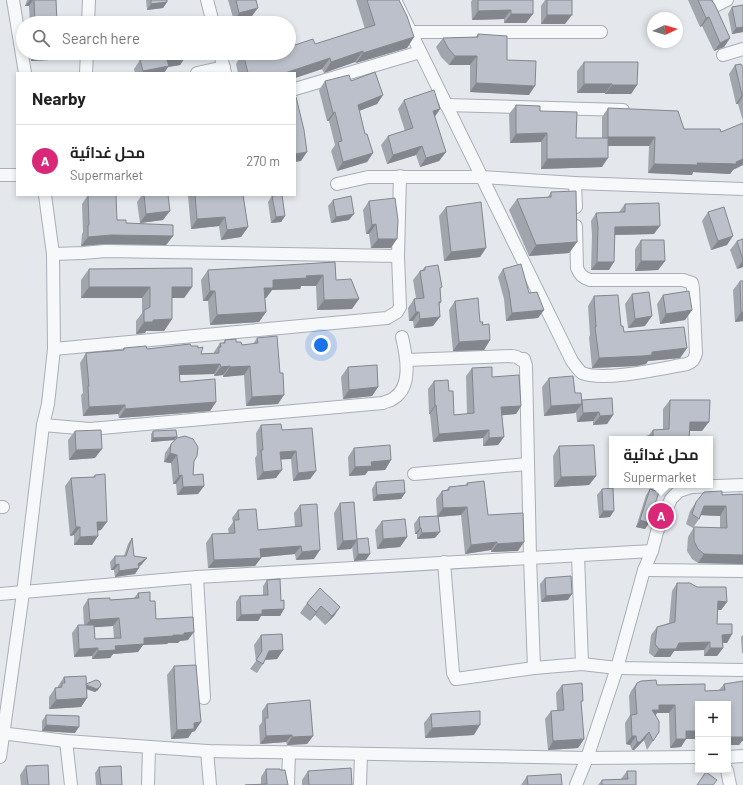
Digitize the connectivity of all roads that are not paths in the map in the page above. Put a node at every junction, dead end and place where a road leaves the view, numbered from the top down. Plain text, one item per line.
1 (13, 0) edge
2 (90, 0) edge
3 (207, 0) edge
4 (395, 0) edge
5 (727, 0) edge
6 (713, 7) edge
7 (89, 16) edge
8 (210, 16) edge
9 (16, 18) edge
10 (411, 32) junction
11 (601, 32) dead end
12 (743, 49) edge
13 (420, 52) junction
14 (723, 55) dead end
15 (23, 60) edge
16 (87, 60) edge
17 (222, 60) edge
18 (224, 70) edge
19 (25, 72) edge
20 (86, 72) edge
21 (206, 72) edge
22 (296, 89) edge
23 (446, 105) junction
24 (637, 111) edge
25 (0, 175) edge
26 (16, 175) edge
27 (400, 176) junction
28 (481, 177) junction
29 (575, 183) junction
30 (337, 184) dead end
31 (743, 189) edge
32 (45, 196) edge
33 (53, 254) junction
34 (398, 256) junction
35 (402, 336) dead end
36 (54, 349) junction
37 (407, 360) junction
38 (43, 425) junction
39 (528, 464) junction
40 (414, 474) dead end
41 (743, 485) edge
42 (713, 486) edge
43 (687, 488) edge
44 (652, 551) junction
45 (578, 555) junction
46 (530, 558) junction
47 (444, 562) junction
48 (644, 570) junction
49 (743, 571) edge
50 (196, 577) junction
51 (23, 593) junction
52 (0, 594) edge
53 (582, 664) junction
54 (534, 668) junction
55 (617, 668) junction
56 (743, 670) edge
57 (204, 698) dead end
58 (2, 734) edge
59 (66, 741) junction
60 (149, 747) junction
61 (207, 751) junction
62 (289, 752) junction
63 (361, 754) junction
64 (743, 756) edge
65 (0, 757) edge
66 (695, 757) edge
67 (731, 757) edge
68 (587, 758) junction
69 (728, 773) edge
70 (71, 785) edge
71 (148, 785) edge
72 (210, 785) edge
73 (288, 785) edge
74 (360, 785) edge
75 (576, 785) edge
76 (730, 785) edge

1 - 9 street
2 - 7 street
3 - 8 street
4 - 10 street
5 - 6 street
10 - 11 street
10 - 13 street
12 - 14 street
13 - 22 street
13 - 23 street
15 - 19 street
16 - 20 street
17 - 18 street
18 - 21 street
23 - 24 street
23 - 28 street
25 - 26 street
27 - 28 street
27 - 30 street
27 - 34 street
28 - 29 street
28 - 29 street
29 - 31 street
32 - 33 street
33 - 34 street
33 - 36 street
34 - 36 street
35 - 37 street
36 - 38 street
37 - 38 street
37 - 39 street
38 - 51 street
39 - 40 street
39 - 46 street
41 - 42 street
43 - 44 street
44 - 45 street
44 - 48 street
45 - 46 street
45 - 53 street
46 - 47 street
46 - 54 street
47 - 50 street
47 - 54 street
48 - 49 street
48 - 55 street
50 - 51 street
50 - 57 street
51 - 52 street
51 - 58 street
53 - 54 street
53 - 55 street
55 - 56 street
55 - 68 street
58 - 59 street
58 - 65 street
59 - 60 street
59 - 70 street
60 - 61 street
60 - 71 street
61 - 62 street
61 - 72 street
62 - 63 street
62 - 73 street
63 - 68 street
63 - 74 street
64 - 67 street
66 - 68 street
68 - 75 street
69 - 76 street

